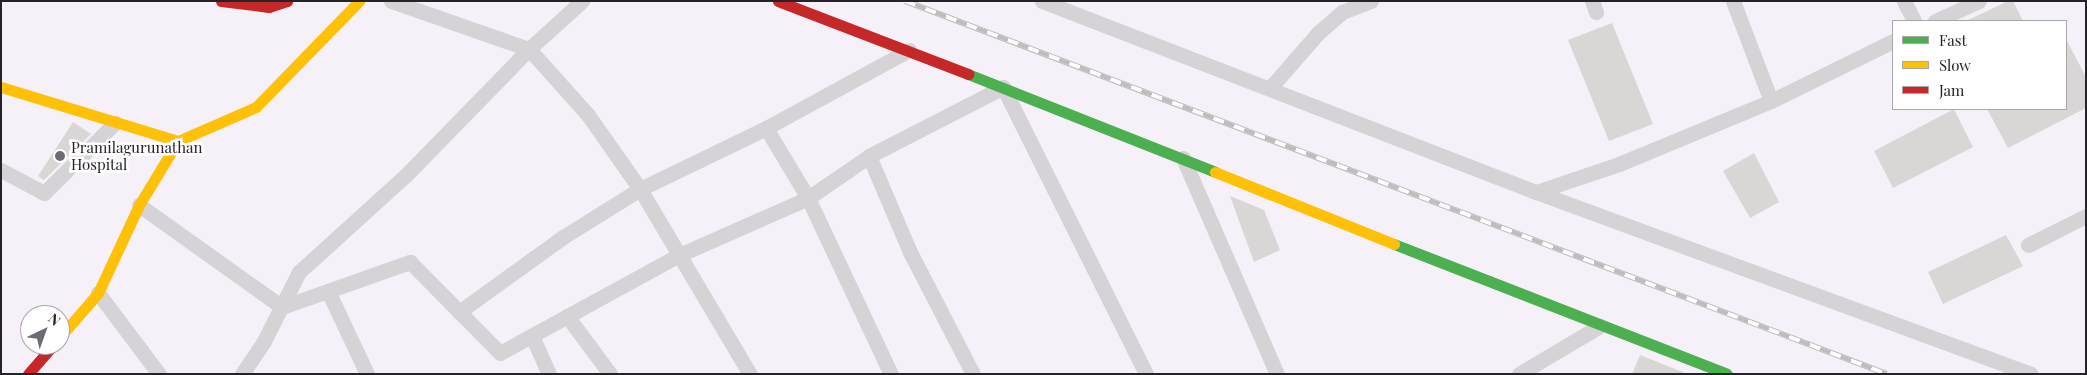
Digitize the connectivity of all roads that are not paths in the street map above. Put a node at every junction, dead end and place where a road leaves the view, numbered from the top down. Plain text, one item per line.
1 (221, 1) edge
2 (287, 1) edge
3 (359, 1) edge
4 (391, 1) edge
5 (582, 1) edge
6 (778, 1) edge
7 (1042, 1) edge
8 (1371, 1) edge
9 (1733, 1) edge
10 (1904, 1) edge
11 (1979, 1) edge
12 (1914, 20) edge
13 (1937, 20) edge
14 (1892, 41) edge
15 (529, 49) junction
16 (909, 50) junction
17 (1, 87) edge
18 (1003, 87) junction
19 (1270, 88) junction
20 (1772, 100) junction
21 (115, 124) junction
22 (766, 128) junction
23 (178, 141) junction
24 (869, 156) junction
25 (1183, 158) junction
26 (1, 170) edge
27 (640, 189) junction
28 (1536, 192) junction
29 (808, 198) junction
30 (139, 205) junction
31 (2086, 216) edge
32 (2028, 245) dead end
33 (679, 255) junction
34 (328, 291) junction
35 (98, 293) junction
36 (282, 307) junction
37 (459, 312) junction
38 (567, 316) junction
39 (70, 325) edge
40 (1600, 326) junction
41 (532, 336) junction
42 (44, 355) edge
43 (28, 374) edge
44 (159, 374) edge
45 (242, 374) edge
46 (367, 374) edge
47 (549, 374) edge
48 (610, 374) edge
49 (750, 374) edge
50 (891, 374) edge
51 (973, 374) edge
52 (1146, 374) edge
53 (1277, 374) edge
54 (1519, 374) edge
55 (1727, 374) edge
56 (2031, 374) edge

1 - 2 street
3 - 23 street
4 - 15 street
5 - 15 street
6 - 16 street
7 - 19 street
8 - 19 street
9 - 20 street
10 - 12 street
11 - 13 street
14 - 20 street
15 - 27 street
15 - 36 street
16 - 18 street
16 - 22 street
17 - 21 street
18 - 24 street
18 - 25 street
18 - 52 street
19 - 28 street
20 - 28 street
21 - 23 street
21 - 26 street
22 - 27 street
22 - 29 street
23 - 30 street
24 - 29 street
24 - 51 street
25 - 40 street
25 - 53 street
27 - 33 street
27 - 37 street
28 - 56 street
29 - 33 street
29 - 50 street
30 - 35 street
30 - 36 street
31 - 32 street
33 - 38 street
33 - 49 street
34 - 36 street
34 - 37 street
34 - 46 street
35 - 39 street
35 - 44 street
36 - 45 street
37 - 41 street
38 - 41 street
38 - 48 street
40 - 54 street
40 - 55 street
41 - 47 street
42 - 43 street

